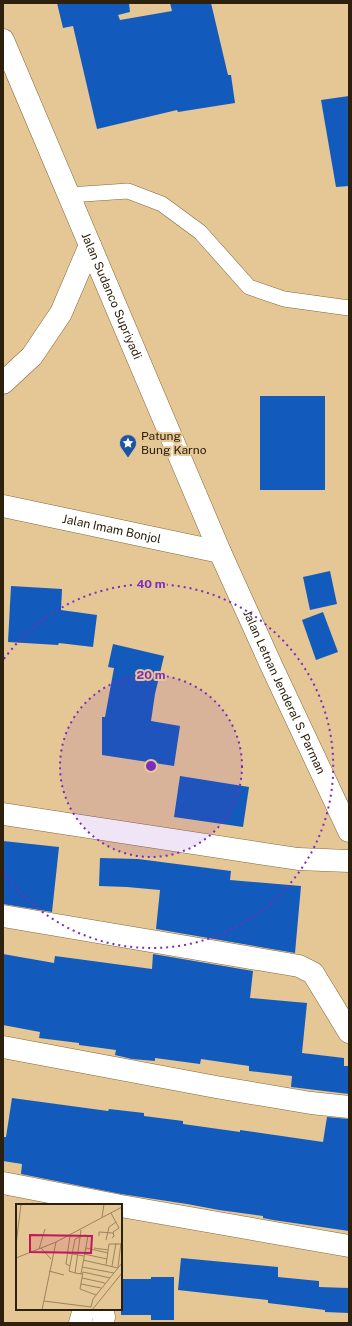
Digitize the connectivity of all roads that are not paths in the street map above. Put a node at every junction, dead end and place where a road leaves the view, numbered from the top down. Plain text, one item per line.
1 (3, 40) edge
2 (69, 194) junction
3 (90, 245) junction
4 (349, 308) edge
5 (4, 383) edge
6 (3, 506) edge
7 (220, 552) junction
8 (3, 814) edge
9 (349, 831) edge
10 (349, 861) edge
11 (3, 916) edge
12 (349, 1032) edge
13 (3, 1047) edge
14 (349, 1107) edge
15 (3, 1183) edge
16 (110, 1204) edge
17 (122, 1206) edge
18 (349, 1246) edge
19 (84, 1310) edge
20 (102, 1310) edge
21 (80, 1323) edge
22 (103, 1323) edge

1 - 2 main road, Jalan Sudanco Supriyadi
2 - 3 main road, Jalan Sudanco Supriyadi
2 - 4 lane
3 - 5 main road
3 - 7 main road, Jalan Sudanco Supriyadi
6 - 7 main road, Jalan Imam Bonjol
7 - 9 main road, Jalan Letnan Jenderal S. Parman
8 - 10 main road
11 - 12 main road
13 - 14 main road
15 - 16 main road
17 - 18 main road
19 - 21 main road
20 - 22 main road

